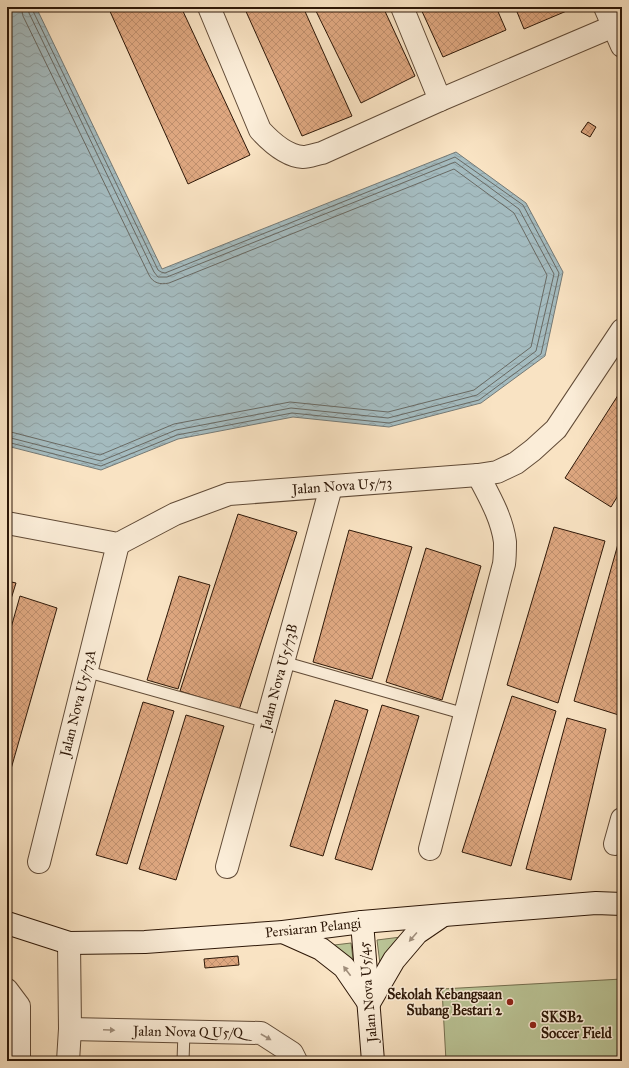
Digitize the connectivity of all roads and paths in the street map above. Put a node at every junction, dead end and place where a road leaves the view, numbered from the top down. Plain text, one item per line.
1 (209, 7) edge
2 (402, 7) edge
3 (614, 26) edge
4 (440, 100) junction
5 (622, 330) edge
6 (478, 475) junction
7 (331, 487) junction
8 (7, 523) edge
9 (118, 544) junction
10 (284, 662) junction
11 (85, 671) junction
12 (465, 714) junction
13 (267, 722) junction
14 (622, 819) edge
15 (615, 844) dead end
16 (430, 849) dead end
17 (39, 862) dead end
18 (227, 867) dead end
19 (622, 904) edge
20 (444, 914) junction
21 (362, 922) junction
22 (7, 923) edge
23 (283, 932) junction
24 (69, 943) junction
25 (7, 990) edge
26 (369, 1003) junction
27 (70, 1029) junction
28 (184, 1032) junction
29 (19, 1061) edge
30 (68, 1061) edge
31 (183, 1061) edge
32 (296, 1061) edge
33 (373, 1061) edge

1 - 4 street
2 - 4 street
3 - 4 street
5 - 6 street, Jalan Nova U5/73
6 - 7 street, Jalan Nova U5/73
6 - 12 street
7 - 9 street, Jalan Nova U5/73
7 - 10 street, Jalan Nova U5/73B
8 - 9 street
9 - 11 street, Jalan Nova U5/73A
10 - 12 lane
10 - 13 street, Jalan Nova U5/73B
11 - 13 lane
11 - 17 street, Jalan Nova U5/73A
12 - 16 street
13 - 18 street, Jalan Nova U5/73B
14 - 15 street
19 - 20 street, Persiaran Pelangi
20 - 21 street, Persiaran Pelangi
20 -> 26 street
21 - 23 street, Persiaran Pelangi
21 - 26 street, Jalan Nova U5/45
22 - 24 street, Persiaran Pelangi
23 - 24 street, Persiaran Pelangi
26 -> 23 street
24 - 27 street
25 - 29 street
26 - 33 street, Jalan Nova U5/45
27 -> 28 street, Jalan Nova Q U5/Q
27 - 30 street
28 - 31 lane
28 -> 32 street, Jalan Nova Q U5/Q

